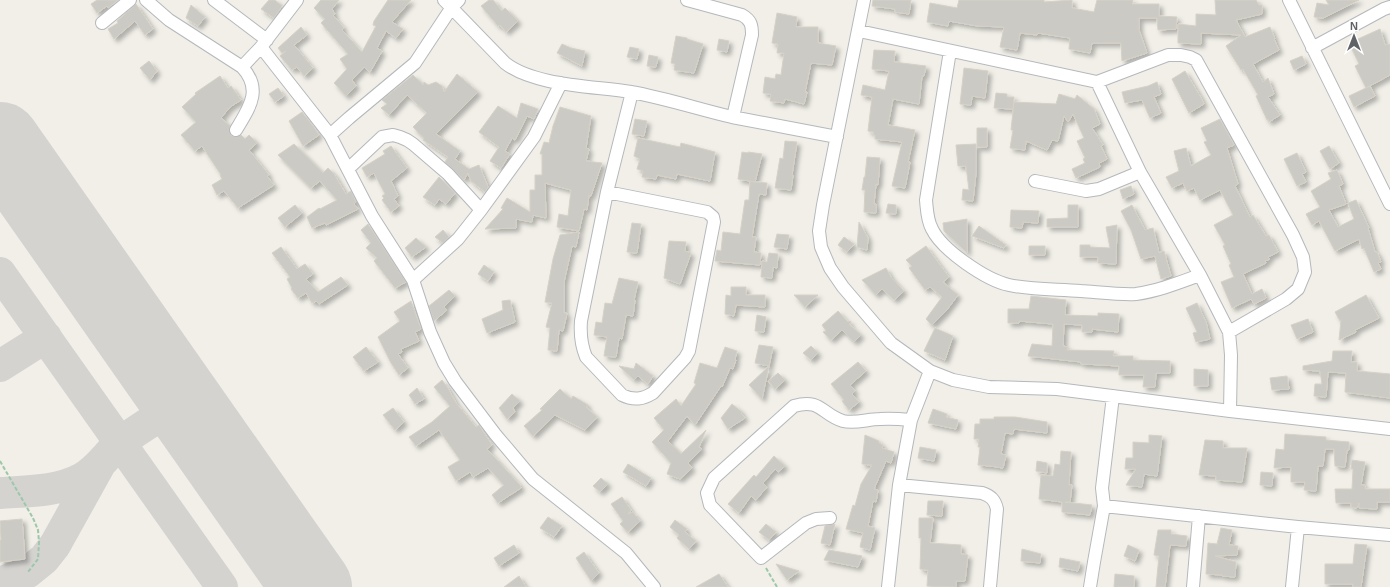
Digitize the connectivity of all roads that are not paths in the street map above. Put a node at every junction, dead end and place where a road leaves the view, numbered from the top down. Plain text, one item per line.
1 (130, 0) edge
2 (146, 0) edge
3 (214, 0) edge
4 (297, 0) edge
5 (686, 0) edge
6 (864, 0) edge
7 (1289, 0) edge
8 (451, 2) edge
9 (1390, 7) edge
10 (102, 23) dead end
11 (859, 30) junction
12 (264, 44) junction
13 (1312, 48) junction
14 (950, 51) junction
15 (242, 67) junction
16 (1097, 82) junction
17 (560, 83) junction
18 (632, 92) junction
19 (733, 117) junction
20 (236, 130) dead end
21 (330, 135) junction
22 (837, 137) junction
23 (348, 169) junction
24 (1140, 172) junction
25 (1035, 181) dead end
26 (607, 192) junction
27 (1390, 204) edge
28 (481, 210) junction
29 (1200, 275) junction
30 (413, 280) junction
31 (1230, 332) junction
32 (930, 371) junction
33 (1113, 396) junction
34 (1230, 411) junction
35 (911, 420) junction
36 (1390, 429) edge
37 (899, 485) junction
38 (1104, 506) junction
39 (1199, 516) junction
40 (830, 518) dead end
41 (1298, 527) junction
42 (1390, 535) edge
43 (654, 587) edge
44 (888, 587) edge
45 (990, 587) edge
46 (1090, 587) edge
47 (1193, 587) edge
48 (1292, 587) edge

1 - 10 street
2 - 15 street
3 - 12 street
4 - 12 street
5 - 19 street
6 - 11 street
7 - 13 street
8 - 17 street
8 - 21 street
9 - 13 street
11 - 14 street
11 - 22 street
12 - 15 street
12 - 21 street
13 - 27 street
14 - 16 street
14 - 29 street
15 - 20 street
16 - 24 street
16 - 31 street
17 - 18 street
17 - 28 street
18 - 19 street
18 - 26 street
19 - 22 street
21 - 23 street
22 - 32 street
23 - 28 street
23 - 30 street
24 - 25 street
24 - 29 street
26 - 26 street
28 - 30 street
29 - 31 street
30 - 43 street
31 - 34 street
32 - 33 street
32 - 35 street
33 - 34 street
33 - 38 street
34 - 36 street
35 - 37 street
35 - 40 street
37 - 44 street
37 - 45 street
38 - 39 street
38 - 46 street
39 - 41 street
39 - 47 street
41 - 42 street
41 - 48 street

